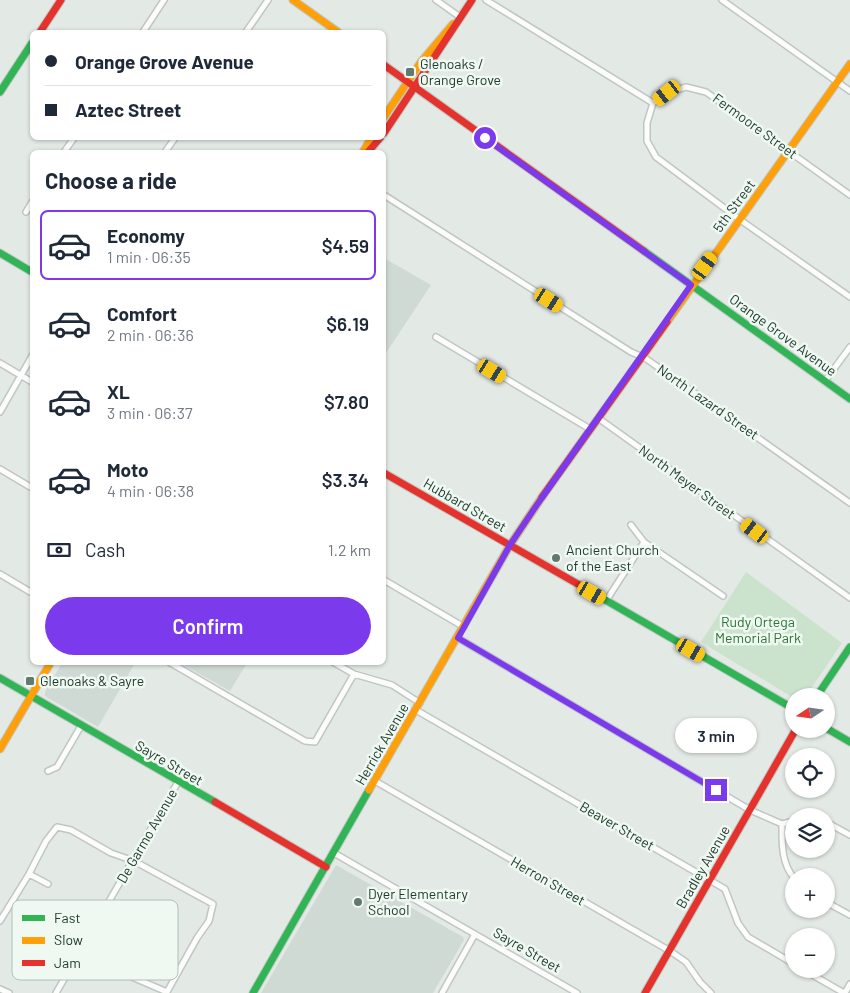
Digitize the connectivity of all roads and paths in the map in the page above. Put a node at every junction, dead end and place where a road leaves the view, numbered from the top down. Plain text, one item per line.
1 (61, 0) edge
2 (164, 0) edge
3 (268, 0) edge
4 (293, 0) edge
5 (436, 0) edge
6 (472, 0) edge
7 (486, 0) edge
8 (722, 0) edge
9 (460, 17) junction
10 (41, 30) edge
11 (144, 30) edge
12 (247, 30) edge
13 (335, 30) edge
14 (30, 47) edge
15 (850, 64) edge
16 (386, 66) edge
17 (407, 82) junction
18 (837, 82) junction
19 (414, 87) junction
20 (0, 92) edge
21 (850, 92) edge
22 (653, 103) junction
23 (386, 114) edge
24 (386, 130) edge
25 (378, 140) edge
26 (370, 150) edge
27 (788, 151) junction
28 (850, 195) edge
29 (386, 196) edge
30 (30, 205) edge
31 (26, 212) dead end
32 (739, 219) junction
33 (0, 253) edge
34 (30, 271) edge
35 (691, 285) junction
36 (850, 297) edge
37 (436, 337) dead end
38 (850, 347) edge
39 (642, 356) junction
40 (30, 360) edge
41 (0, 363) edge
42 (21, 376) junction
43 (30, 381) edge
44 (825, 381) junction
45 (850, 399) edge
46 (0, 412) edge
47 (598, 418) junction
48 (590, 429) junction
49 (0, 469) edge
50 (386, 474) edge
51 (30, 487) edge
52 (850, 503) edge
53 (534, 509) joint
54 (631, 525) dead end
55 (644, 542) junction
56 (510, 545) junction
57 (0, 574) edge
58 (386, 581) edge
59 (30, 592) edge
60 (723, 596) dead end
61 (850, 598) edge
62 (606, 601) junction
63 (464, 627) junction
64 (458, 638) junction
65 (850, 647) edge
66 (48, 665) edge
67 (174, 665) edge
68 (338, 665) edge
69 (354, 674) junction
70 (0, 678) edge
71 (822, 688) edge
72 (31, 696) junction
73 (785, 704) edge
74 (418, 707) junction
75 (81, 726) junction
76 (835, 733) edge
77 (791, 738) edge
78 (850, 742) edge
79 (0, 748) edge
80 (48, 770) dead end
81 (375, 781) junction
82 (178, 782) junction
83 (750, 810) junction
84 (782, 824) junction
85 (785, 824) edge
86 (835, 827) edge
87 (850, 835) edge
88 (334, 853) junction
89 (134, 861) junction
90 (326, 867) junction
91 (788, 868) edge
92 (29, 874) junction
93 (710, 880) junction
94 (48, 884) dead end
95 (13, 900) edge
96 (110, 900) edge
97 (12, 902) edge
98 (835, 907) edge
99 (850, 915) edge
100 (0, 921) edge
101 (475, 934) junction
102 (670, 951) junction
103 (785, 959) edge
104 (178, 972) edge
105 (818, 978) edge
106 (64, 980) edge
107 (139, 980) edge
108 (174, 980) edge
109 (850, 984) edge
110 (0, 989) edge
111 (569, 991) edge
112 (9, 993) edge
113 (56, 993) edge
114 (253, 993) edge
115 (442, 993) edge
116 (577, 993) edge
117 (645, 993) edge
118 (711, 993) edge
119 (844, 993) edge

1 - 10 street
2 - 11 street
3 - 12 street
4 - 13 street
5 - 9 street
6 - 9 street
7 - 22 street
8 - 18 street
9 - 17 street
9 - 19 street
14 - 20 street
15 - 18 street, 5th Street
16 - 17 street, Orange Grove Avenue
17 - 19 street, Orange Grove Avenue
17 - 23 street
18 - 21 street
18 - 27 street, 5th Street
19 - 24 street
19 - 35 street, Orange Grove Avenue
22 - 27 street, Fermoore Street
22 - 32 street
25 - 26 street
27 - 28 street, Fermoore Street
27 - 32 street, 5th Street
29 - 39 street, North Lazard Street
30 - 31 street
32 - 35 street, 5th Street
32 - 36 street
33 - 34 street
35 - 39 street, 5th Street
35 - 44 street, Orange Grove Avenue
37 - 48 street
38 - 44 street
39 - 47 street, 5th Street
39 - 52 street, North Lazard Street
40 - 42 street
41 - 42 street
42 - 43 street
42 - 46 street
44 - 45 street, Orange Grove Avenue
47 - 48 street, 5th Street
47 - 61 street, North Meyer Street
48 - 53 street, 5th Street
49 - 51 street
50 - 56 street, Hubbard Street
53 - 56 street, Herrick Avenue
54 - 55 street
55 - 60 street
55 - 62 street
56 - 62 street, Hubbard Street
56 - 63 street, Herrick Avenue
57 - 59 street
58 - 63 street
62 - 73 street, Hubbard Street
63 - 64 street, Herrick Avenue
64 - 74 street, Herrick Avenue
64 - 83 street
65 - 71 street
66 - 72 street
67 - 69 street
68 - 69 street, Beaver Street
69 - 74 street, Beaver Street
70 - 72 street, Sayre Street
72 - 75 street, Sayre Street
72 - 79 street
74 - 81 street, Herrick Avenue
74 - 93 street, Beaver Street
75 - 80 street
75 - 82 street, Sayre Street
76 - 78 street
77 - 83 street, Bradley Avenue
81 - 88 street, Herrick Avenue
81 - 102 street, Herron Street
82 - 89 street, De Garmo Avenue
82 - 90 street, Sayre Street
83 - 84 street
83 - 93 street, Bradley Avenue
84 - 85 street
84 - 91 street
86 - 87 street
88 - 90 street, Herrick Avenue
88 - 101 street, Sayre Street
89 - 92 street
89 - 96 street, De Garmo Avenue
89 - 104 street
90 - 114 street, Herrick Avenue
92 - 94 street
92 - 95 street
93 - 102 street, Bradley Avenue
93 - 103 street, Beaver Street
97 - 100 street
98 - 99 street
101 - 111 street, Sayre Street
101 - 115 street
102 - 117 street, Bradley Avenue
102 - 118 street, Herron Street
105 - 119 street
106 - 113 street, De Garmo Avenue
107 - 108 street
109 - 119 street
110 - 112 street
111 - 116 street, Sayre Street

